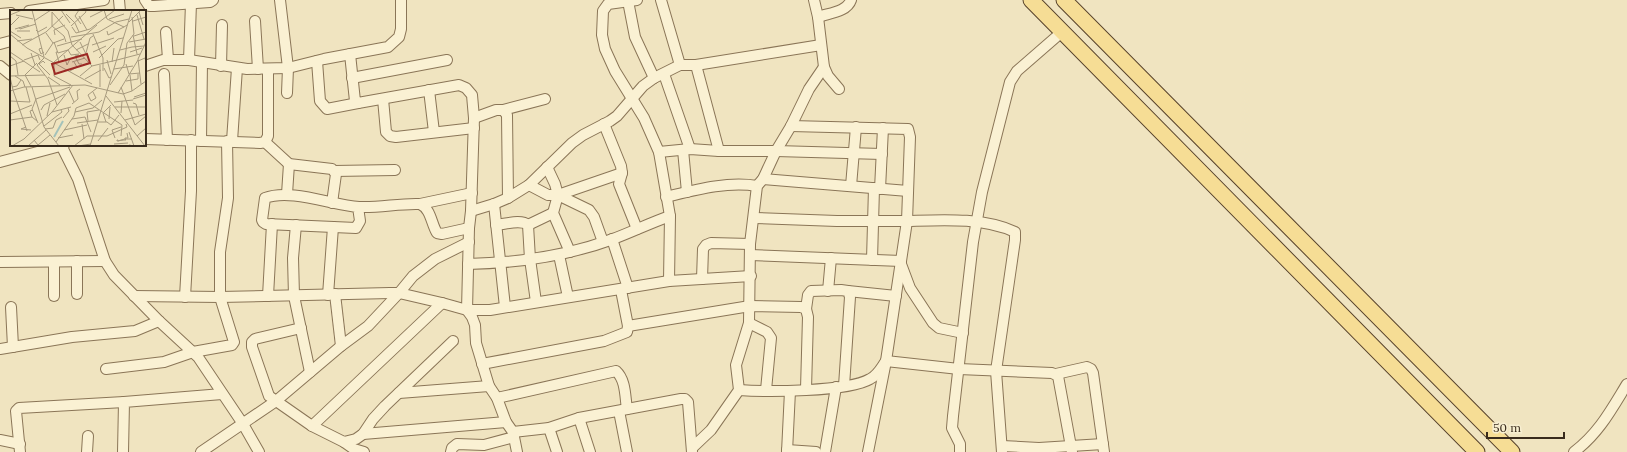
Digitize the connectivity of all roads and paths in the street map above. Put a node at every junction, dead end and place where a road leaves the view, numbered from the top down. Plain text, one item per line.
1 (104, 0) edge
2 (119, 0) edge
3 (145, 0) edge
4 (213, 0) edge
5 (280, 0) edge
6 (401, 0) edge
7 (661, 0) edge
8 (814, 0) edge
9 (851, 0) edge
10 (1032, 0) edge
11 (1064, 0) edge
12 (632, 1) edge
13 (185, 2) edge
14 (51, 4) edge
15 (32, 10) edge
16 (120, 10) edge
17 (10, 13) edge
18 (0, 14) edge
19 (818, 17) junction
20 (255, 21) dead end
21 (222, 25) dead end
22 (1063, 31) junction
23 (166, 32) dead end
24 (10, 41) edge
25 (0, 44) edge
26 (821, 45) junction
27 (350, 54) junction
28 (168, 60) junction
29 (189, 60) junction
30 (447, 60) dead end
31 (317, 61) junction
32 (202, 62) junction
33 (680, 65) junction
34 (696, 65) junction
35 (0, 66) edge
36 (146, 66) edge
37 (221, 66) junction
38 (824, 67) junction
39 (237, 68) junction
40 (288, 68) junction
41 (263, 69) junction
42 (10, 74) edge
43 (164, 74) dead end
44 (664, 74) junction
45 (352, 78) junction
46 (654, 78) junction
47 (838, 89) dead end
48 (429, 90) junction
49 (287, 93) dead end
50 (383, 99) junction
51 (545, 99) dead end
52 (633, 99) junction
53 (358, 103) junction
54 (503, 110) junction
55 (474, 118) junction
56 (604, 124) junction
57 (791, 126) junction
58 (856, 127) junction
59 (474, 128) junction
60 (883, 128) junction
61 (434, 132) junction
62 (146, 139) edge
63 (167, 140) junction
64 (196, 141) junction
65 (229, 141) junction
66 (265, 142) junction
67 (58, 146) edge
68 (62, 146) edge
69 (687, 150) junction
70 (719, 151) junction
71 (776, 151) junction
72 (659, 152) junction
73 (854, 153) junction
74 (882, 154) junction
75 (0, 162) edge
76 (289, 164) junction
77 (547, 167) junction
78 (395, 170) dead end
79 (334, 171) junction
80 (622, 173) junction
81 (760, 182) junction
82 (529, 185) junction
83 (851, 186) junction
84 (877, 188) junction
85 (908, 191) junction
86 (687, 192) junction
87 (472, 193) junction
88 (287, 194) junction
89 (558, 195) junction
90 (666, 197) junction
91 (508, 198) junction
92 (332, 202) junction
93 (420, 204) junction
94 (494, 204) junction
95 (358, 207) junction
96 (471, 211) junction
97 (553, 213) junction
98 (670, 216) junction
99 (754, 218) junction
100 (907, 221) junction
101 (873, 222) junction
102 (977, 222) junction
103 (272, 224) junction
104 (296, 225) junction
105 (496, 225) junction
106 (528, 225) junction
107 (333, 227) junction
108 (469, 228) junction
109 (637, 229) junction
110 (608, 241) junction
111 (469, 242) junction
112 (750, 244) junction
113 (570, 252) junction
114 (559, 254) junction
115 (750, 255) junction
116 (831, 258) junction
117 (530, 259) junction
118 (872, 260) junction
119 (77, 261) junction
120 (105, 261) junction
121 (0, 262) edge
122 (54, 262) junction
123 (901, 262) junction
124 (468, 264) junction
125 (500, 264) junction
126 (751, 276) junction
127 (702, 279) junction
128 (669, 281) junction
129 (625, 289) junction
130 (828, 290) junction
131 (848, 291) junction
132 (399, 293) junction
133 (77, 294) dead end
134 (332, 294) junction
135 (54, 296) dead end
136 (134, 296) junction
137 (268, 296) junction
138 (294, 296) junction
139 (896, 296) junction
140 (185, 297) junction
141 (568, 297) junction
142 (220, 298) junction
143 (536, 302) junction
144 (442, 303) junction
145 (750, 306) junction
146 (10, 307) dead end
147 (505, 307) junction
148 (806, 309) junction
149 (467, 310) junction
150 (159, 321) junction
151 (749, 323) junction
152 (628, 326) junction
153 (301, 328) junction
154 (963, 333) junction
155 (453, 341) dead end
156 (341, 346) junction
157 (13, 347) junction
158 (0, 349) edge
159 (193, 352) junction
160 (886, 361) junction
161 (482, 364) junction
162 (959, 368) junction
163 (106, 369) dead end
164 (996, 371) junction
165 (310, 372) junction
166 (1056, 374) junction
167 (1627, 384) edge
168 (489, 386) junction
169 (840, 387) junction
170 (806, 389) junction
171 (739, 390) junction
172 (766, 390) junction
173 (790, 391) junction
174 (399, 393) junction
175 (222, 394) junction
176 (497, 398) junction
177 (276, 401) junction
178 (124, 402) junction
179 (623, 410) junction
180 (579, 418) junction
181 (506, 422) junction
182 (243, 424) junction
183 (312, 426) junction
184 (549, 428) junction
185 (363, 434) junction
186 (513, 435) junction
187 (88, 436) dead end
188 (0, 440) edge
189 (344, 442) junction
190 (20, 448) edge
191 (1104, 448) edge
192 (484, 449) edge
193 (1002, 449) edge
194 (1072, 449) edge
195 (692, 450) edge
196 (787, 451) edge
197 (87, 452) edge
198 (123, 452) edge
199 (201, 452) edge
200 (259, 452) edge
201 (364, 452) edge
202 (451, 452) edge
203 (516, 452) edge
204 (557, 452) edge
205 (590, 452) edge
206 (627, 452) edge
207 (816, 452) edge
208 (825, 452) edge
209 (868, 452) edge
210 (960, 452) edge
211 (1478, 452) edge
212 (1512, 452) edge
213 (1574, 452) edge

1 - 14 street
2 - 16 street
3 - 13 street
4 - 13 street
5 - 40 street
6 - 27 street
7 - 33 street
8 - 19 street
9 - 19 street
10 - 22 main road
11 - 212 main road
12 - 46 street
12 - 52 street
13 - 29 street
14 - 15 street
17 - 18 street
19 - 26 street
20 - 41 street
21 - 37 street
22 - 102 street
22 - 211 main road
23 - 28 street
24 - 25 street
26 - 34 street
26 - 38 street
27 - 31 street
27 - 45 street
28 - 29 street
28 - 36 street
29 - 32 street
30 - 45 street
31 - 40 street
31 - 53 street
32 - 37 street
32 - 64 street
33 - 34 street
33 - 44 street
34 - 70 street
35 - 42 street
37 - 39 street
38 - 47 street
38 - 57 street
39 - 41 street
39 - 65 street
40 - 41 street
40 - 49 street
41 - 66 street
43 - 63 street
44 - 46 street
44 - 69 street
45 - 53 street
46 - 52 street
48 - 50 street
48 - 55 street
48 - 61 street
50 - 53 street
50 - 61 street
51 - 54 street
52 - 56 street
52 - 72 street
54 - 55 street
54 - 91 street
55 - 59 street
56 - 77 street
56 - 80 street
57 - 58 street
57 - 71 street
58 - 60 street
58 - 73 street
59 - 61 street
59 - 87 street
60 - 74 street
60 - 85 street
62 - 63 street
63 - 64 street
64 - 65 street
64 - 140 street
65 - 66 street
65 - 142 street
66 - 76 street
67 - 75 street
68 - 120 street
69 - 70 street
69 - 72 street
69 - 86 street
70 - 71 street
71 - 73 street
71 - 81 street
72 - 90 street
73 - 74 street
73 - 83 street
74 - 84 street
76 - 79 street
76 - 88 street
77 - 82 street
77 - 89 street
78 - 79 street
79 - 92 street
80 - 89 street
80 - 109 street
81 - 83 street
81 - 86 street
81 - 99 street
82 - 89 street
82 - 91 street
83 - 84 street
84 - 85 street
84 - 101 street
85 - 100 street
86 - 90 street
87 - 93 street
87 - 96 street
88 - 92 street
88 - 103 street
89 - 97 street
89 - 110 street
90 - 98 street
91 - 94 street
92 - 95 street
93 - 95 street
93 - 108 street
94 - 96 street
94 - 105 street
95 - 107 street
96 - 108 street
97 - 106 street
97 - 113 street
98 - 109 street
98 - 128 street
99 - 101 street
99 - 112 street
100 - 101 street
100 - 102 street
100 - 123 street
101 - 118 street
102 - 154 street
102 - 164 street
103 - 104 street
103 - 137 street
104 - 107 street
104 - 138 street
105 - 106 street
105 - 125 street
106 - 117 street
107 - 134 street
108 - 111 street
109 - 110 street
110 - 113 street
110 - 129 street
111 - 124 street
111 - 132 street
112 - 115 street
112 - 127 street
113 - 114 street
114 - 117 street
114 - 141 street
115 - 116 street
115 - 126 street
116 - 118 street
116 - 130 street
117 - 125 street
117 - 143 street
118 - 123 street
119 - 120 street
119 - 122 street
119 - 133 street
120 - 136 street
121 - 122 street
122 - 135 street
123 - 139 street
123 - 154 street
124 - 125 street
124 - 149 street
125 - 147 street
126 - 127 street
126 - 145 street
127 - 128 street
128 - 129 street
129 - 141 street
129 - 152 street
130 - 131 street
130 - 148 street
131 - 139 street
131 - 169 street
132 - 134 street
132 - 144 street
132 - 156 street
134 - 138 street
134 - 156 street
136 - 140 street
136 - 150 street
137 - 138 street
137 - 142 street
138 - 153 street
139 - 160 street
140 - 142 street
141 - 143 street
142 - 159 street
143 - 147 street
144 - 149 street
144 - 183 street
145 - 148 street
145 - 151 street
145 - 152 street
146 - 157 street
147 - 149 street
148 - 170 street
149 - 161 street
150 - 157 street
150 - 159 street
151 - 171 street
151 - 172 street
152 - 161 street
153 - 165 street
153 - 177 street
154 - 162 street
155 - 174 street
156 - 165 street
157 - 158 street
159 - 163 street
159 - 175 street
160 - 162 street
160 - 169 street
160 - 209 street
161 - 168 street
162 - 164 street
162 - 210 street
164 - 166 street
164 - 193 street
165 - 177 street
166 - 191 street
166 - 194 street
167 - 213 street
168 - 174 street
168 - 176 street
169 - 170 street
169 - 208 street
170 - 173 street
171 - 172 street
171 - 195 street
172 - 173 street
173 - 196 street
174 - 185 street
175 - 178 street
175 - 182 street
176 - 179 street
176 - 181 street
177 - 182 street
177 - 183 street
178 - 190 street
178 - 198 street
179 - 180 street
179 - 195 street
179 - 206 street
180 - 184 street
180 - 205 street
181 - 185 street
181 - 186 street
182 - 199 street
182 - 200 street
183 - 189 street
184 - 186 street
184 - 204 street
185 - 189 street
186 - 192 street
186 - 203 street
187 - 197 street
188 - 190 street
189 - 201 street
191 - 194 street
192 - 202 street
193 - 194 street
196 - 207 street

